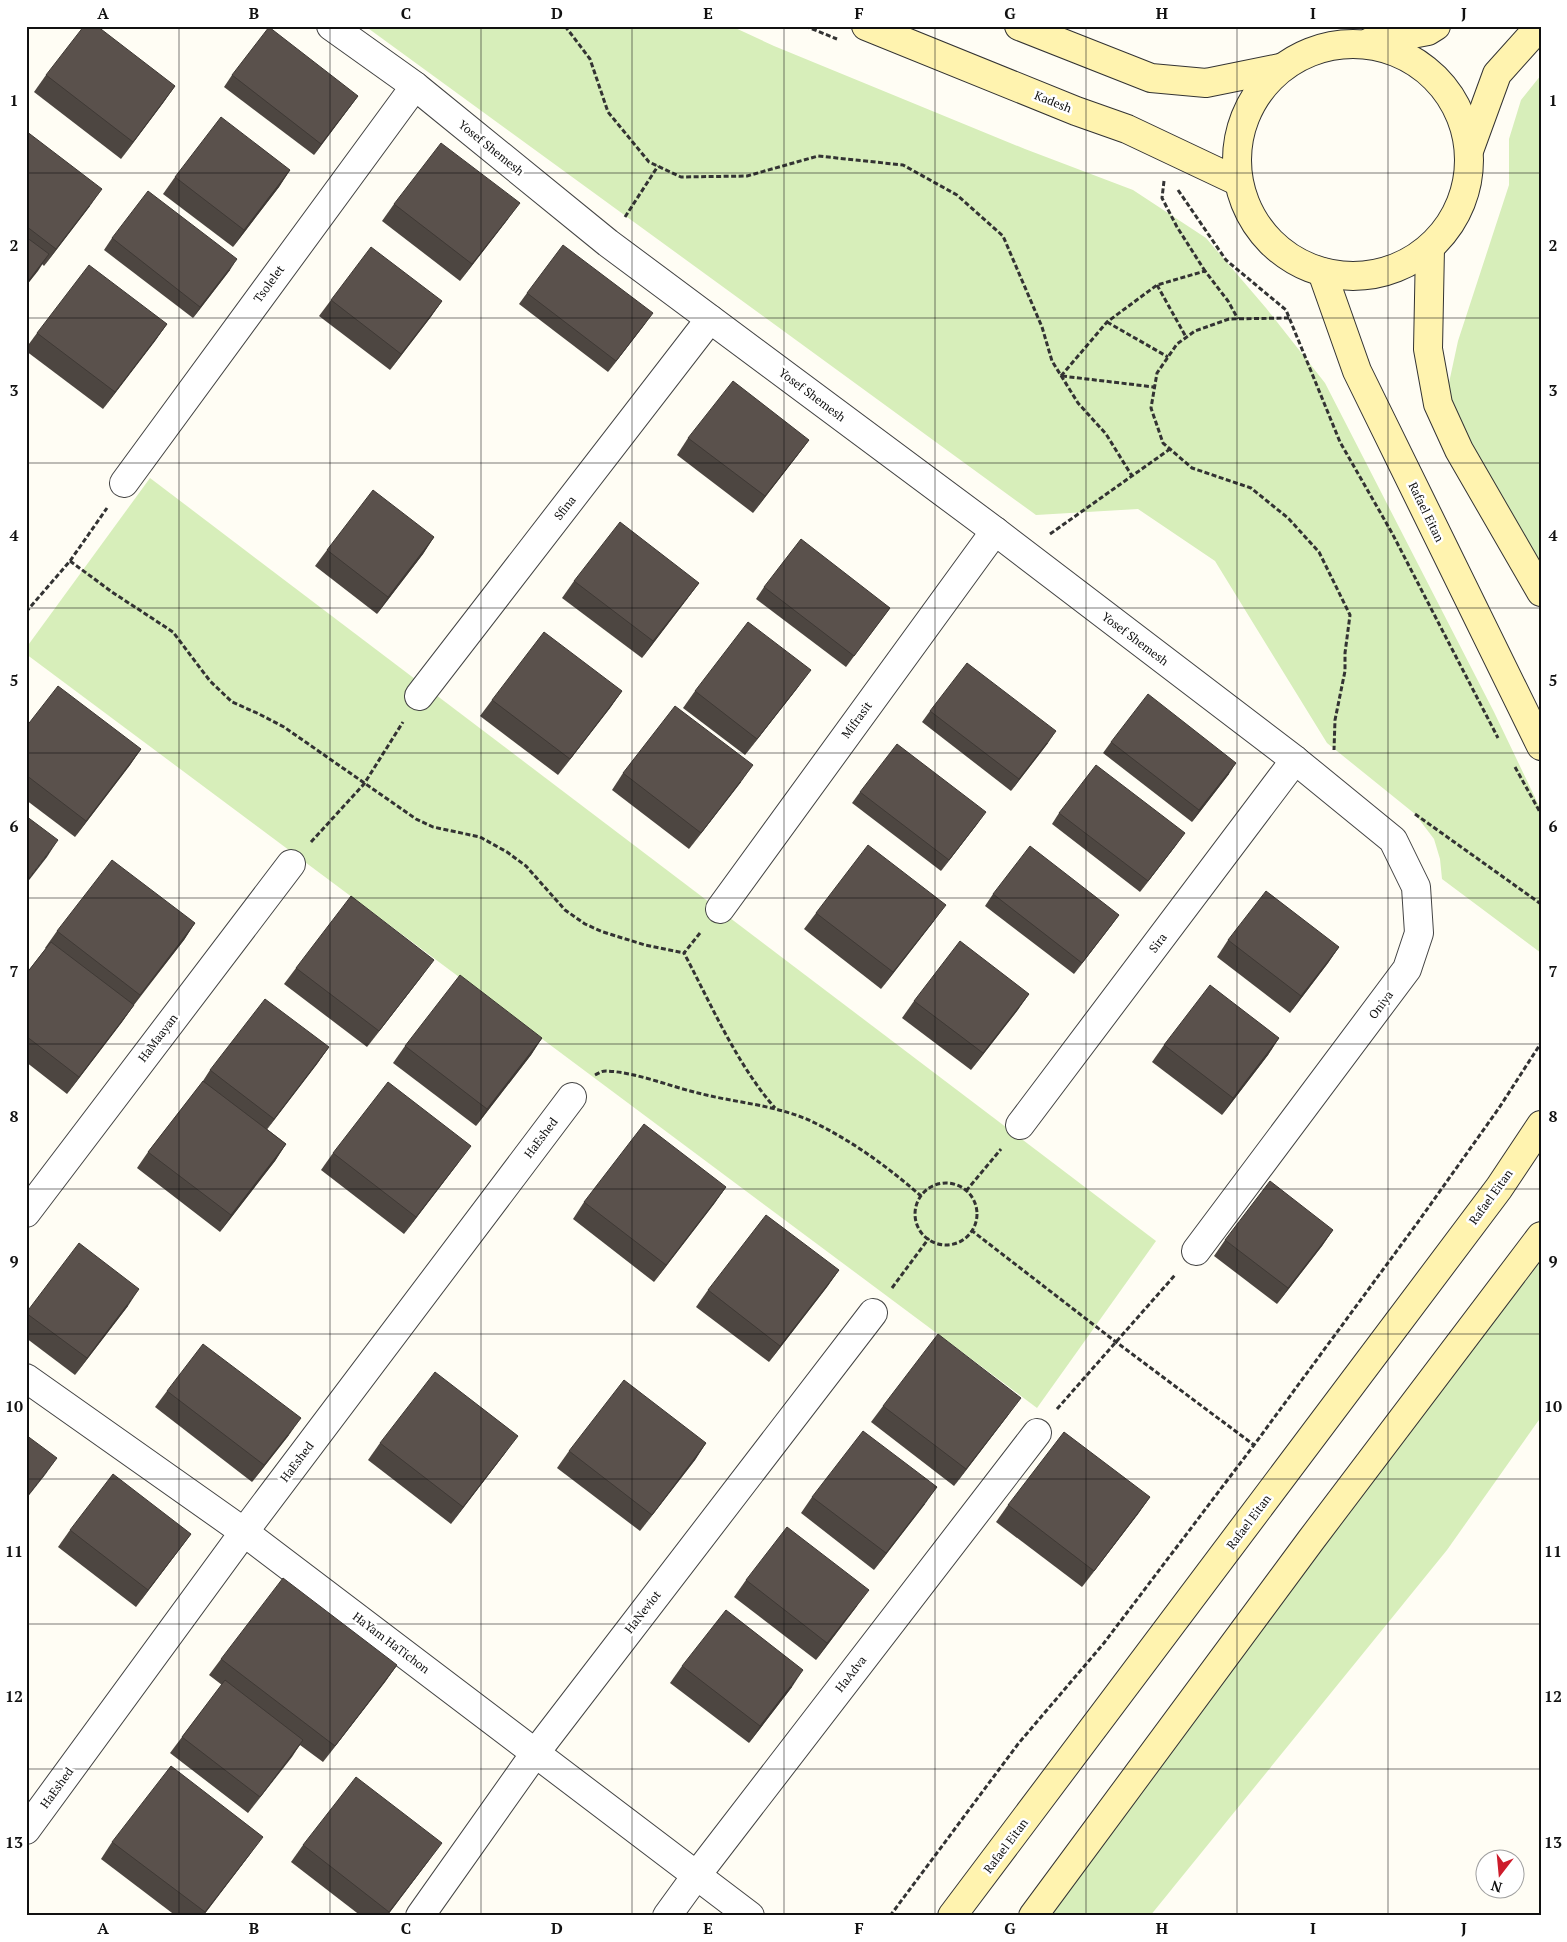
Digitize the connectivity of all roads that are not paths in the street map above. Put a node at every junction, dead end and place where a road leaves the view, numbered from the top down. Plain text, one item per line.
1 (332, 26) edge
2 (866, 26) edge
3 (1019, 26) edge
4 (1436, 26) edge
5 (1540, 26) edge
6 (1366, 43) junction
7 (1280, 68) junction
8 (414, 86) junction
9 (1470, 148) junction
10 (1238, 181) junction
11 (1430, 248) junction
12 (1322, 272) junction
13 (710, 319) junction
14 (124, 483) road end
15 (995, 531) junction
16 (1541, 592) edge
17 (419, 696) road end
18 (1541, 746) edge
19 (1295, 760) junction
20 (291, 864) road end
21 (720, 909) road end
22 (572, 1097) road end
23 (1020, 1125) road end
24 (1541, 1125) edge
25 (26, 1214) edge
26 (1541, 1236) edge
27 (1196, 1251) road end
28 (873, 1313) road end
29 (26, 1378) edge
30 (1037, 1433) road end
31 (244, 1532) junction
32 (536, 1752) junction
33 (26, 1830) edge
34 (696, 1876) junction
35 (420, 1916) edge
36 (667, 1916) edge
37 (750, 1916) edge
38 (952, 1916) edge
39 (1033, 1916) edge

1 - 8 street, Yosef Shemesh
2 - 10 street, Kadesh
3 - 7 street
4 - 6 street
5 - 9 street
6 - 7 street
6 - 9 street
7 - 10 street
8 - 13 street, Yosef Shemesh
8 - 14 street, Tsolelet
9 - 11 street
10 - 12 street
11 - 12 street
11 - 16 street
12 - 18 street, Rafael Eitan
13 - 15 street, Yosef Shemesh
13 - 17 street, Sfina
15 - 19 street, Yosef Shemesh
15 - 21 street, Mifrasit
19 - 23 street, Sira
19 - 27 street, Oniya
20 - 25 street, HaMaayan
22 - 31 street, HaEshed
24 - 38 street, Rafael Eitan
26 - 39 street
28 - 32 street, HaNeviot
29 - 31 street, HaYam HaTichon
30 - 34 street, HaAdva
31 - 32 street, HaYam HaTichon
31 - 33 street, HaEshed
32 - 34 street, HaYam HaTichon
32 - 35 street, HaNeviot
34 - 36 street, HaAdva
34 - 37 street, HaYam HaTichon

